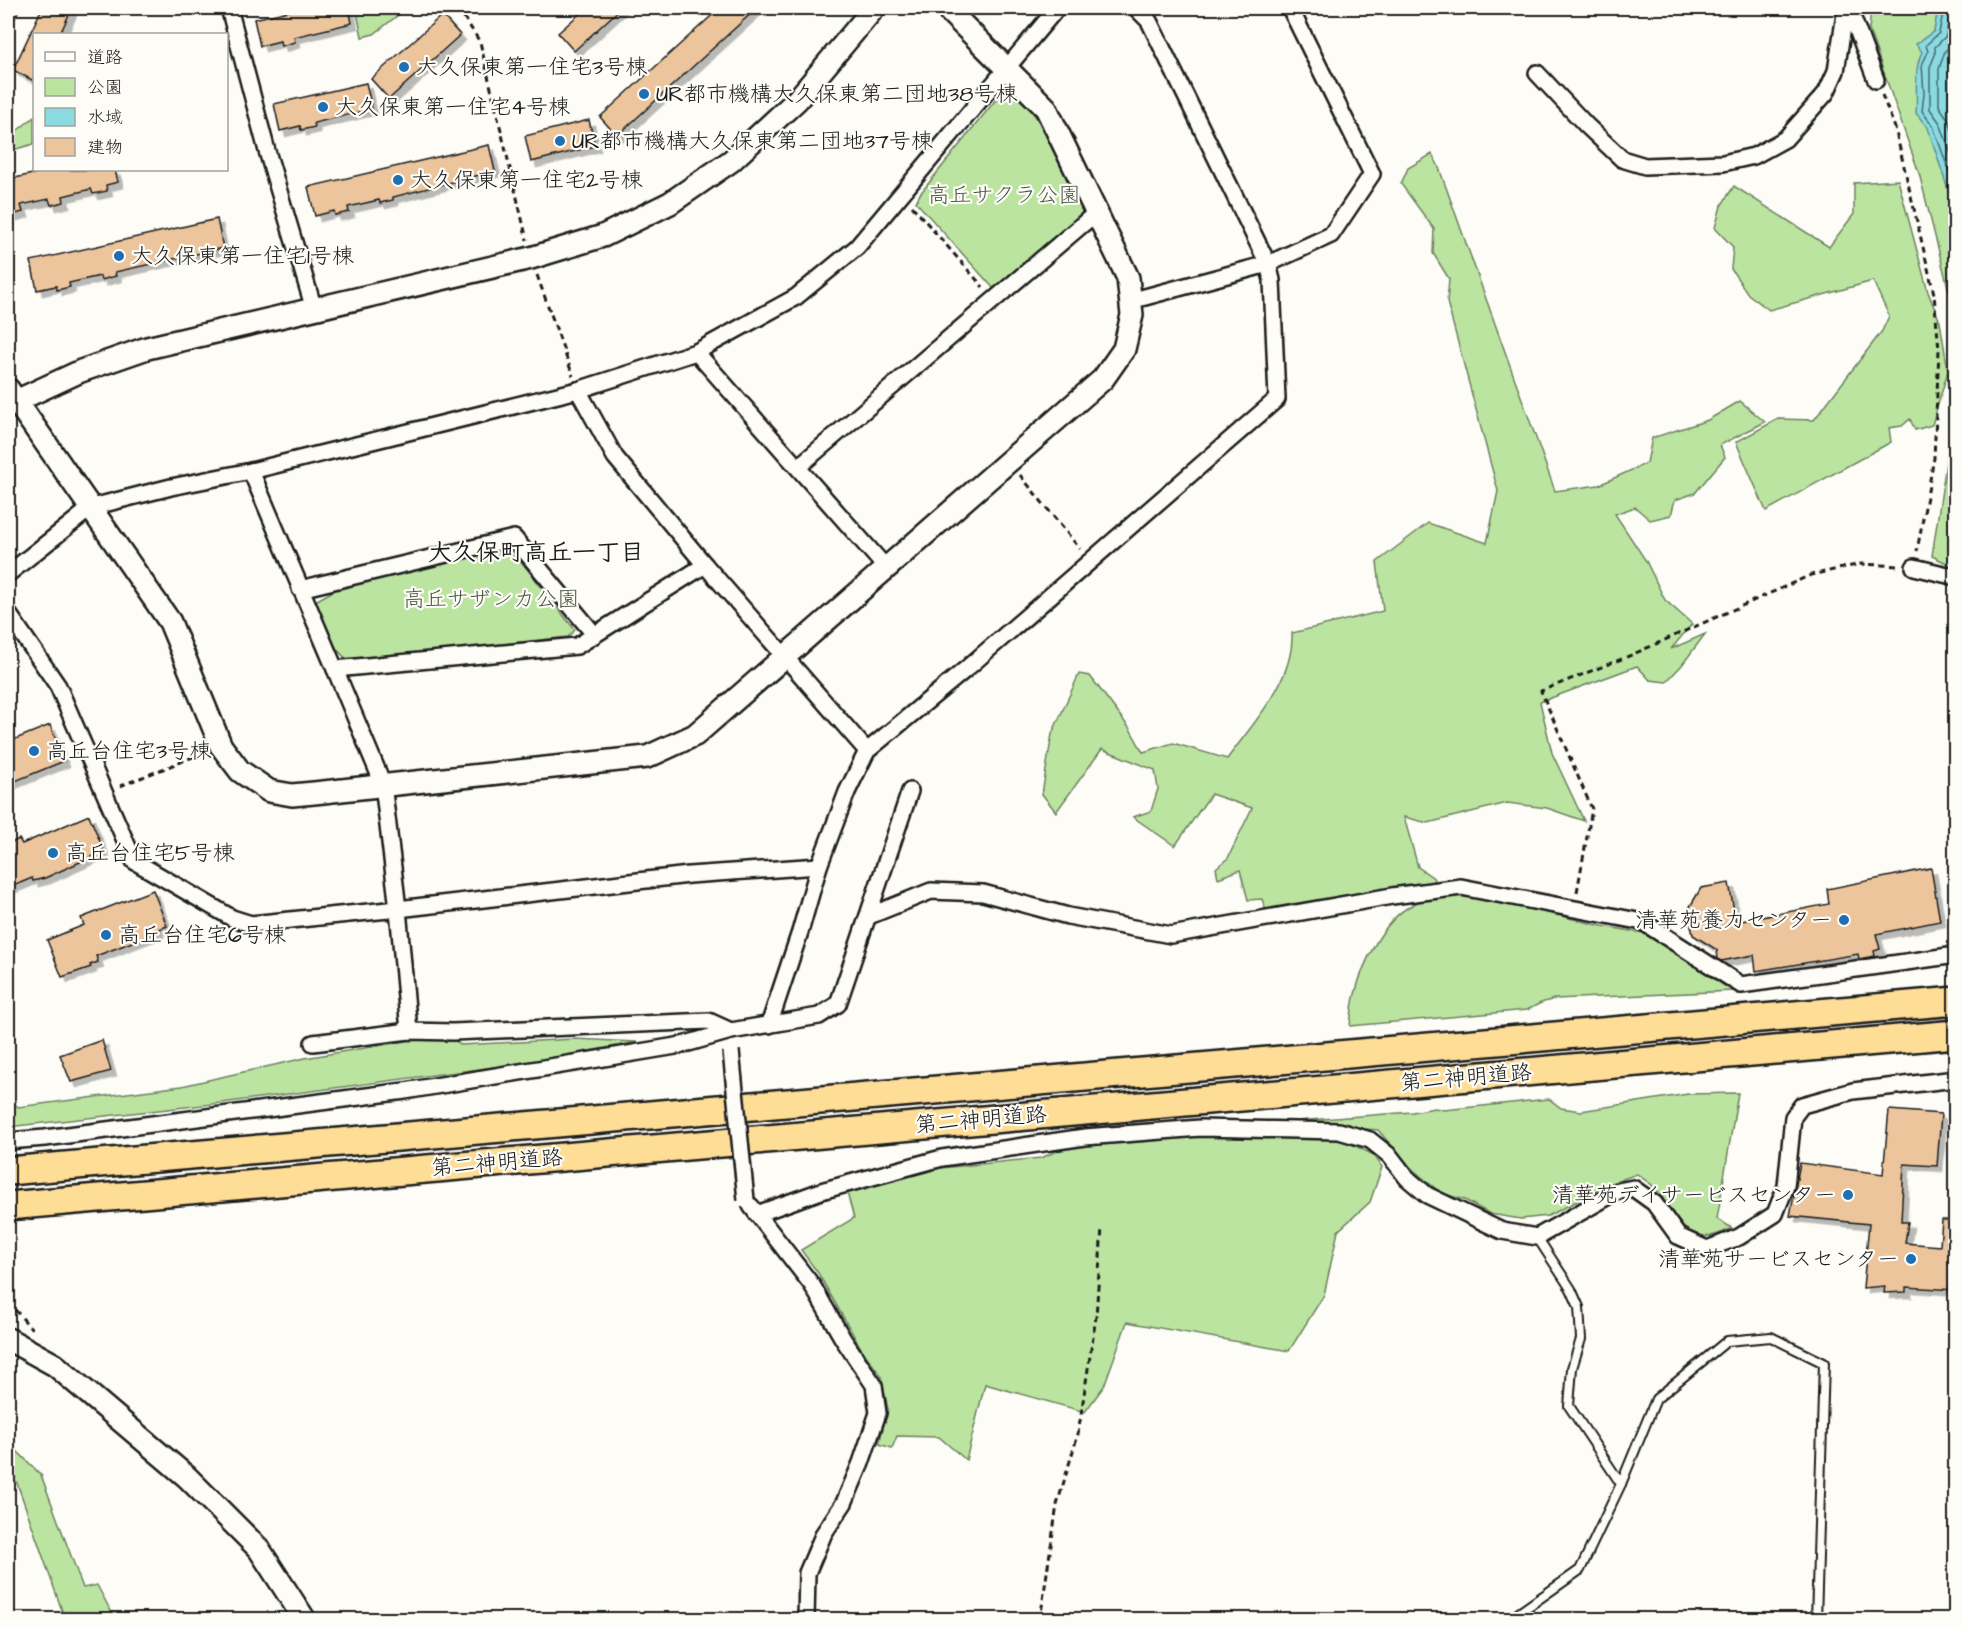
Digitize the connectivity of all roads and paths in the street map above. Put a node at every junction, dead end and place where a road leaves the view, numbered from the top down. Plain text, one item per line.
1 (229, 8) edge
2 (458, 8) edge
3 (874, 8) edge
4 (946, 8) edge
5 (1057, 8) edge
6 (1136, 8) edge
7 (1290, 8) edge
8 (1847, 8) edge
9 (1006, 68) junction
10 (1537, 73) dead end
11 (1876, 80) joint
12 (902, 194) junction
13 (1096, 212) junction
14 (531, 258) junction
15 (1268, 264) junction
16 (994, 299) junction
17 (1130, 301) junction
18 (314, 309) junction
19 (696, 352) junction
20 (578, 390) junction
21 (10, 399) edge
22 (1009, 462) junction
23 (798, 467) junction
24 (251, 471) junction
25 (92, 507) junction
26 (1091, 562) junction
27 (705, 565) junction
28 (1914, 567) junction
29 (887, 569) junction
30 (8, 574) edge
31 (1956, 577) edge
32 (300, 589) junction
33 (8, 613) edge
34 (594, 634) junction
35 (786, 656) junction
36 (335, 669) junction
37 (221, 746) junction
38 (867, 751) junction
39 (383, 784) junction
40 (910, 791) dead end
41 (105, 792) junction
42 (819, 866) junction
43 (398, 909) junction
44 (1574, 909) junction
45 (869, 916) junction
46 (1956, 955) edge
47 (1956, 1001) edge
48 (769, 1025) junction
49 (409, 1031) junction
50 (731, 1031) junction
51 (1956, 1034) edge
52 (313, 1043) dead end
53 (1956, 1079) edge
54 (8, 1141) edge
55 (8, 1172) edge
56 (8, 1206) edge
57 (757, 1214) junction
58 (1102, 1227) dead end
59 (1537, 1237) junction
60 (8, 1339) edge
61 (1621, 1484) junction
62 (305, 1620) edge
63 (806, 1620) edge
64 (1040, 1620) edge
65 (1509, 1620) edge
66 (1816, 1620) edge

1 - 18 street
2 - 14 path
3 - 14 street
4 - 9 street
5 - 9 street
6 - 15 street
7 - 15 street
8 - 10 street
8 - 11 street
9 - 12 street
9 - 13 street
11 - 28 path
12 - 16 path
12 - 19 street
13 - 16 street
13 - 17 street
14 - 18 street
14 - 20 path
15 - 17 street
15 - 26 street
16 - 23 street
17 - 22 street
18 - 21 street
19 - 20 street
19 - 23 street
20 - 24 street
20 - 27 street
21 - 25 street
22 - 26 path
22 - 29 street
23 - 29 street
24 - 25 street
24 - 32 street
25 - 30 street
25 - 37 street
26 - 38 street
27 - 34 street
27 - 35 street
28 - 31 street
28 - 44 path
29 - 35 street
32 - 34 street
32 - 36 street
33 - 41 street
34 - 36 street
35 - 38 street
35 - 39 street
36 - 39 street
37 - 39 street
37 - 41 path
38 - 42 street
39 - 43 street
40 - 45 street
41 - 43 street
42 - 43 street
42 - 48 street
43 - 49 street
44 - 45 street
44 - 46 street
45 - 48 street
47 - 55 highway, 第二神明道路
48 - 50 street
49 - 50 street
49 - 52 street
50 - 54 street
50 - 57 street, bridge
51 - 56 highway, 第二神明道路
53 - 59 street
57 - 59 street
57 - 63 street
58 - 64 path
59 - 61 lane
60 - 62 street
61 - 65 lane
61 - 66 lane

